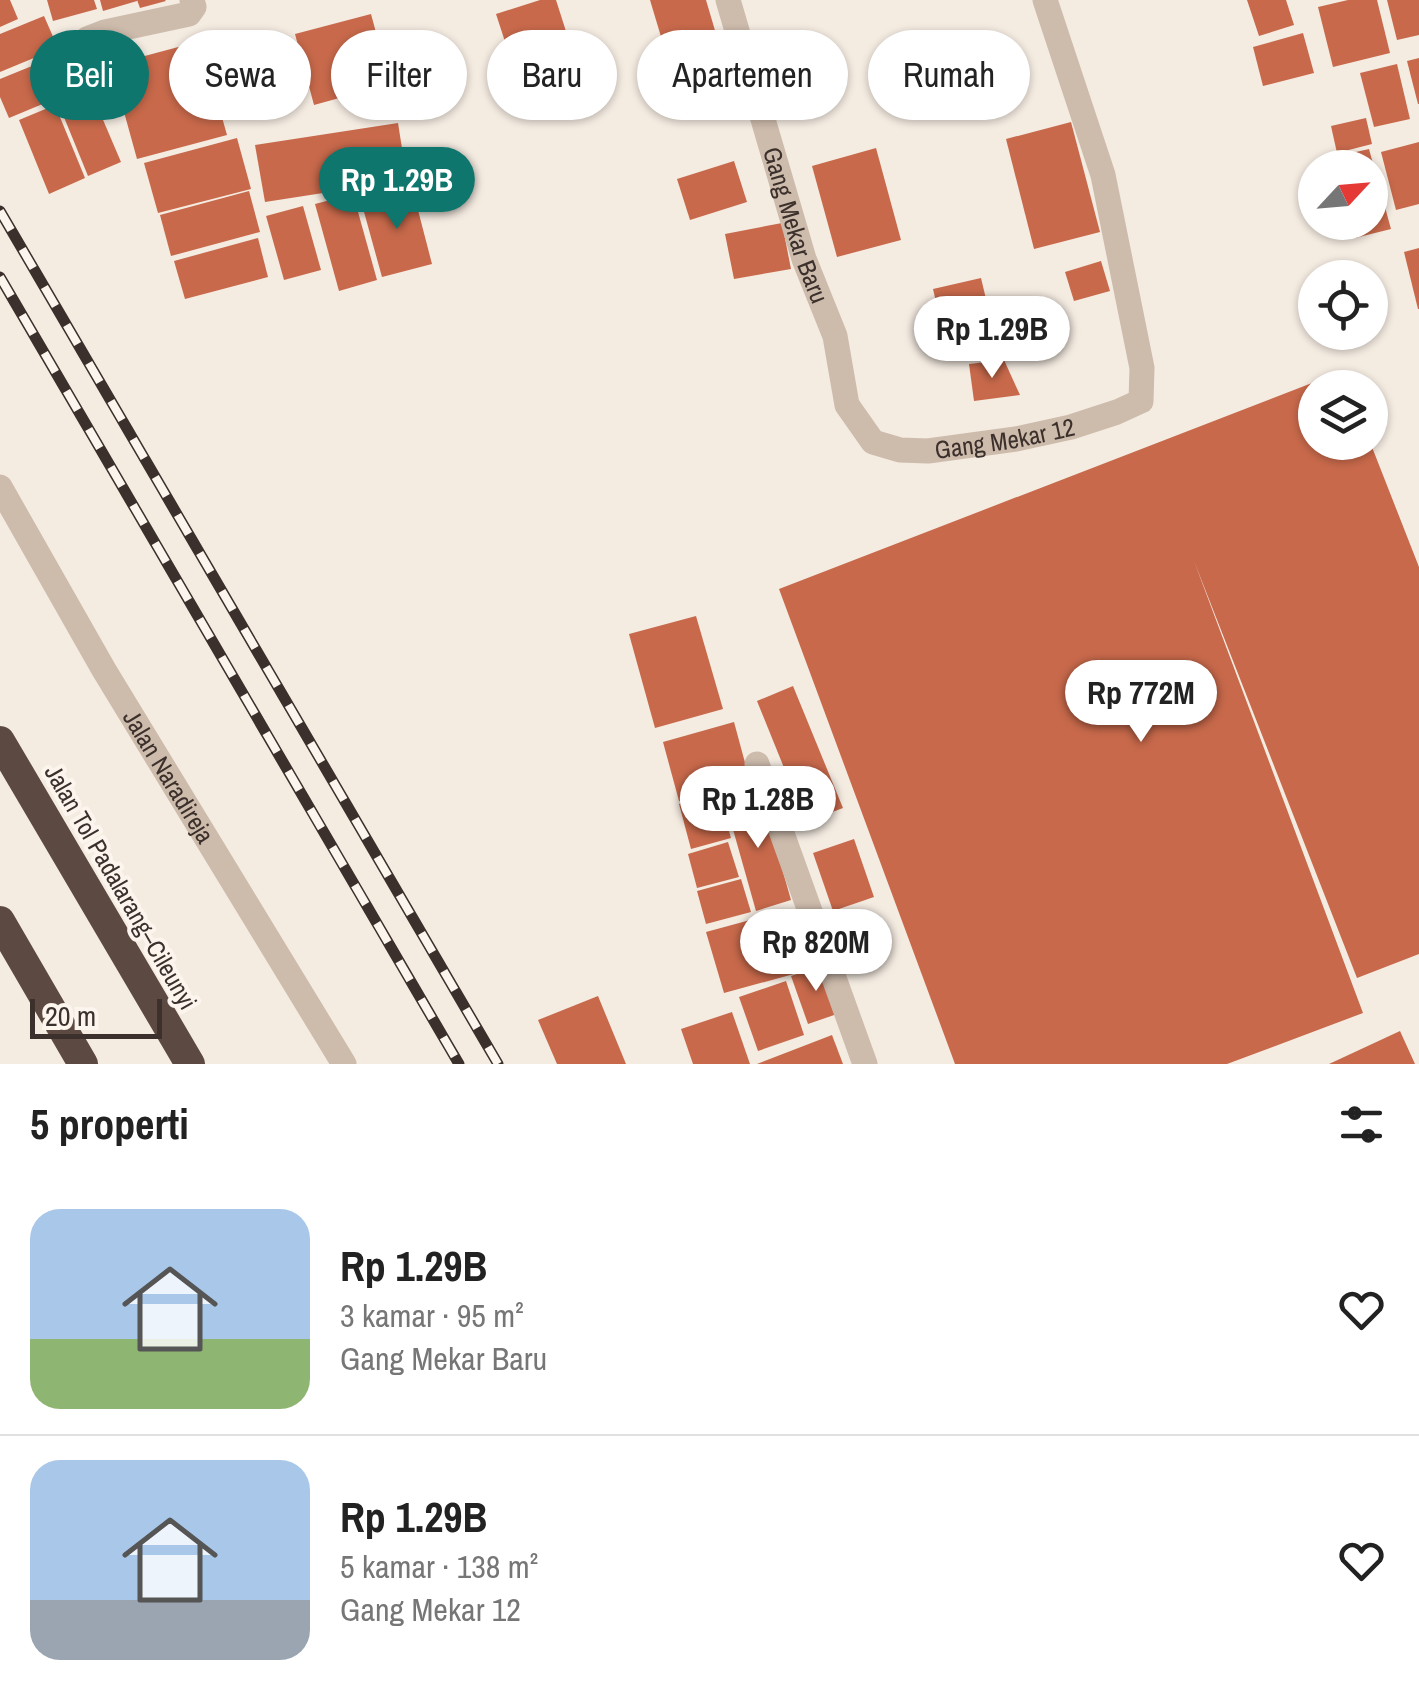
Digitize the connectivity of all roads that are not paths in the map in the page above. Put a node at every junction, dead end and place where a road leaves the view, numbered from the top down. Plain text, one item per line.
1 (192, 0) edge
2 (728, 0) edge
3 (1045, 0) edge
4 (114, 30) edge
5 (873, 442) joint
6 (0, 487) edge
7 (0, 741) edge
8 (756, 764) dead end
9 (0, 921) edge
10 (83, 1064) edge
11 (190, 1064) edge
12 (344, 1064) edge
13 (865, 1064) edge

1 - 4 street
2 - 5 street, Gang Mekar Baru
3 - 5 street, Gang Mekar 12
6 - 12 street, Jalan Naradireja
7 - 11 highway, Jalan Tol Padalarang–Cileunyi
8 - 13 street
9 - 10 highway

